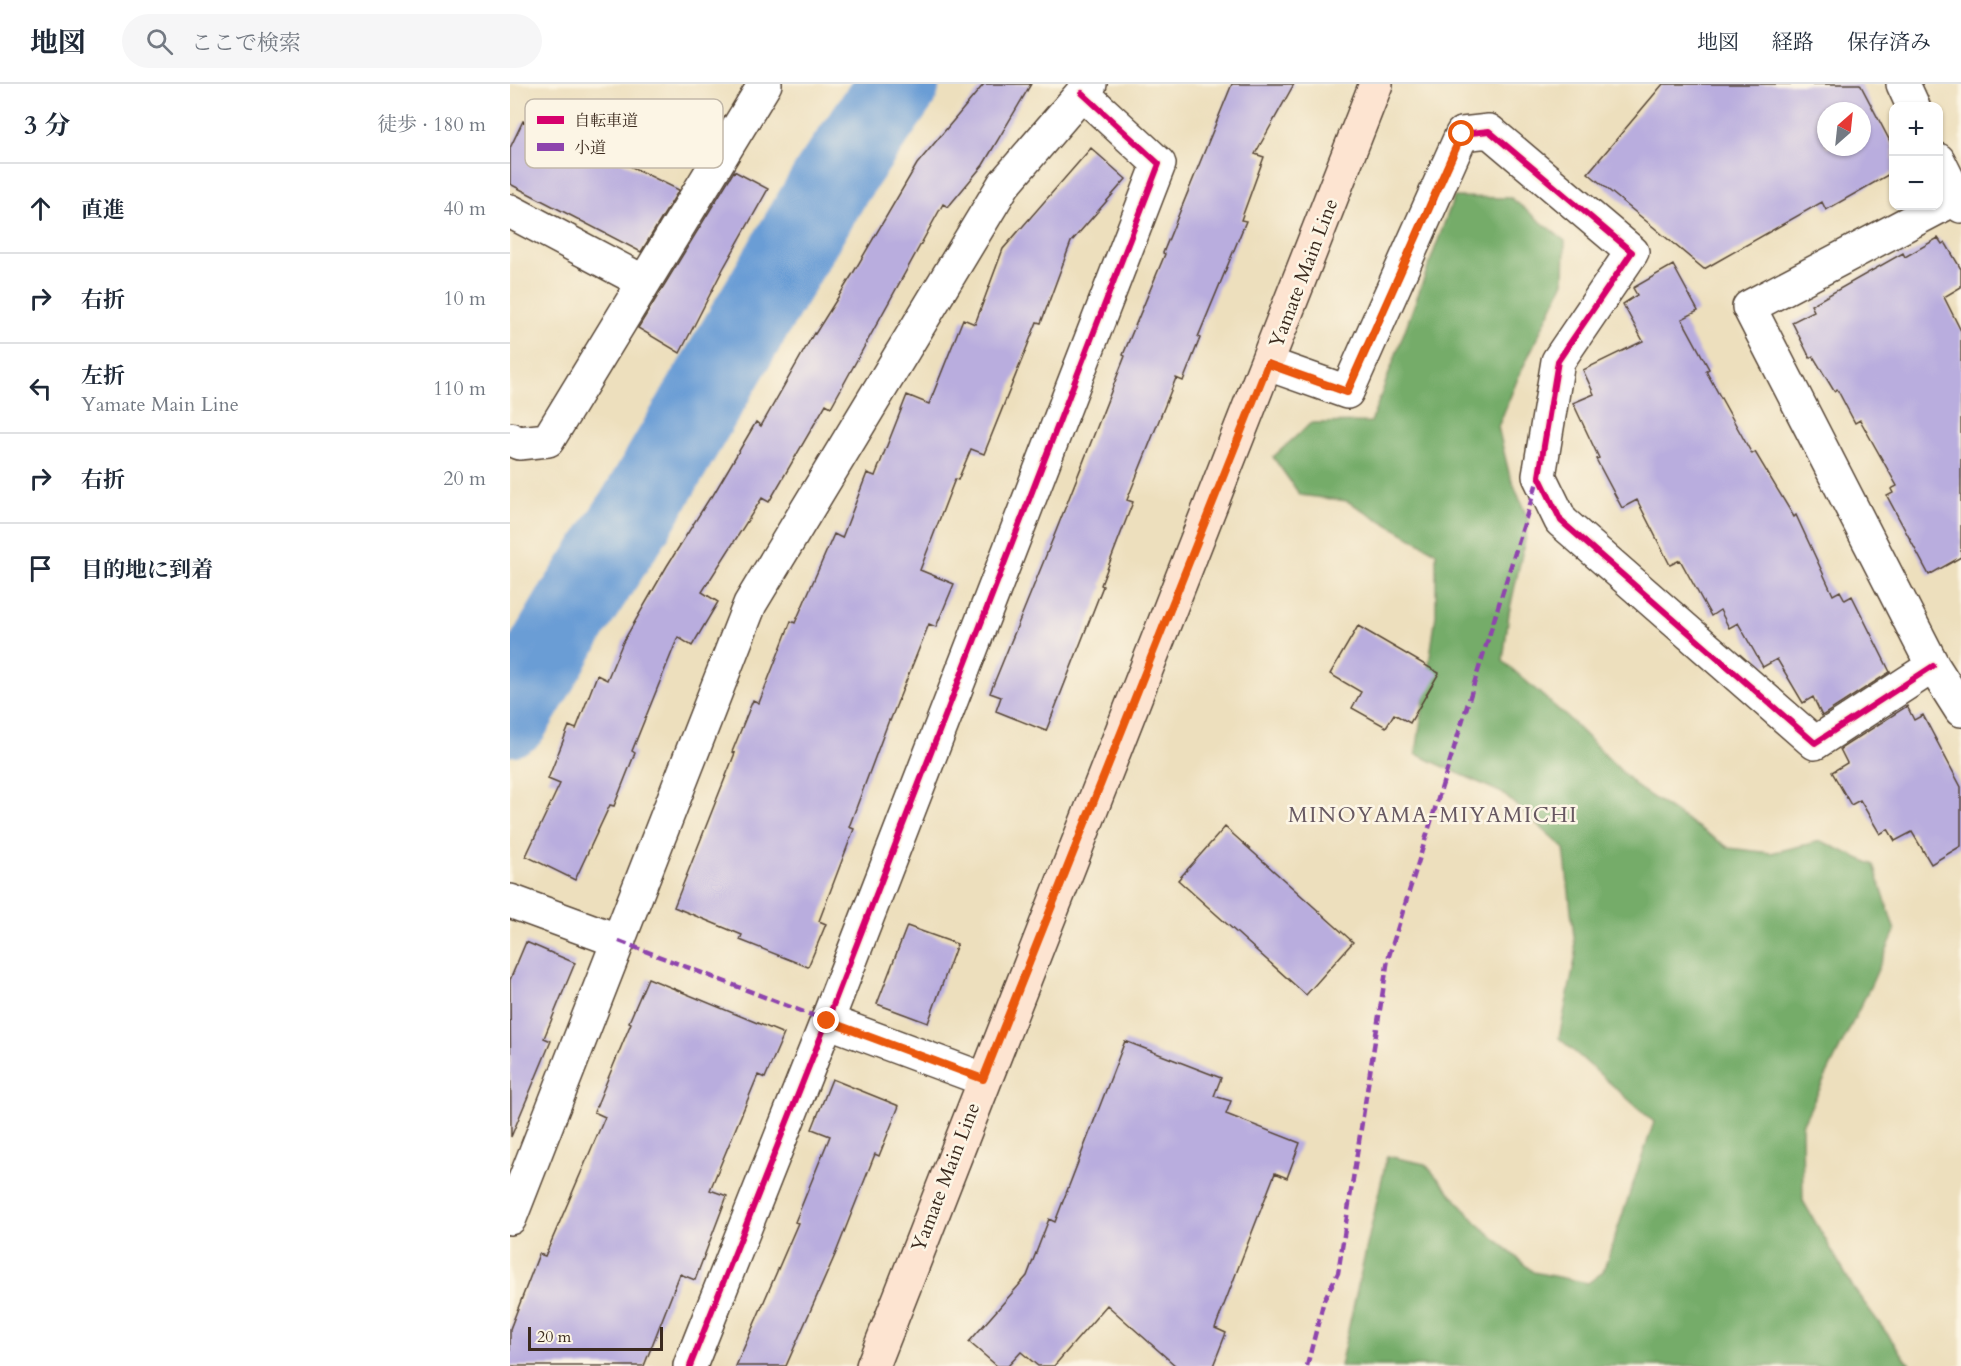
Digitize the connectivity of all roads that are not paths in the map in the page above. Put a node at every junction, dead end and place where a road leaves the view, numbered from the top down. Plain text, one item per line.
1 (765, 84) edge
2 (1376, 84) edge
3 (1903, 84) edge
4 (1086, 88) edge
5 (1911, 102) edge
6 (723, 153) edge
7 (714, 168) edge
8 (1943, 170) edge
9 (1959, 202) edge
10 (510, 211) edge
11 (644, 282) junction
12 (1268, 364) junction
13 (510, 439) edge
14 (1934, 666) junction
15 (1961, 710) edge
16 (510, 901) edge
17 (619, 941) junction
18 (827, 1021) junction
19 (983, 1079) junction
20 (510, 1218) edge
21 (690, 1366) edge
22 (873, 1366) edge

1 - 6 street
2 - 12 main road, Yamate Main Line
3 - 5 street
4 - 17 street
4 - 18 street
7 - 11 street
8 - 9 street
9 - 14 street
10 - 11 street
11 - 13 street
12 - 14 street
12 - 19 main road, Yamate Main Line
14 - 15 street
16 - 17 street
17 - 20 street
18 - 19 street
18 - 21 street
19 - 22 main road, Yamate Main Line

